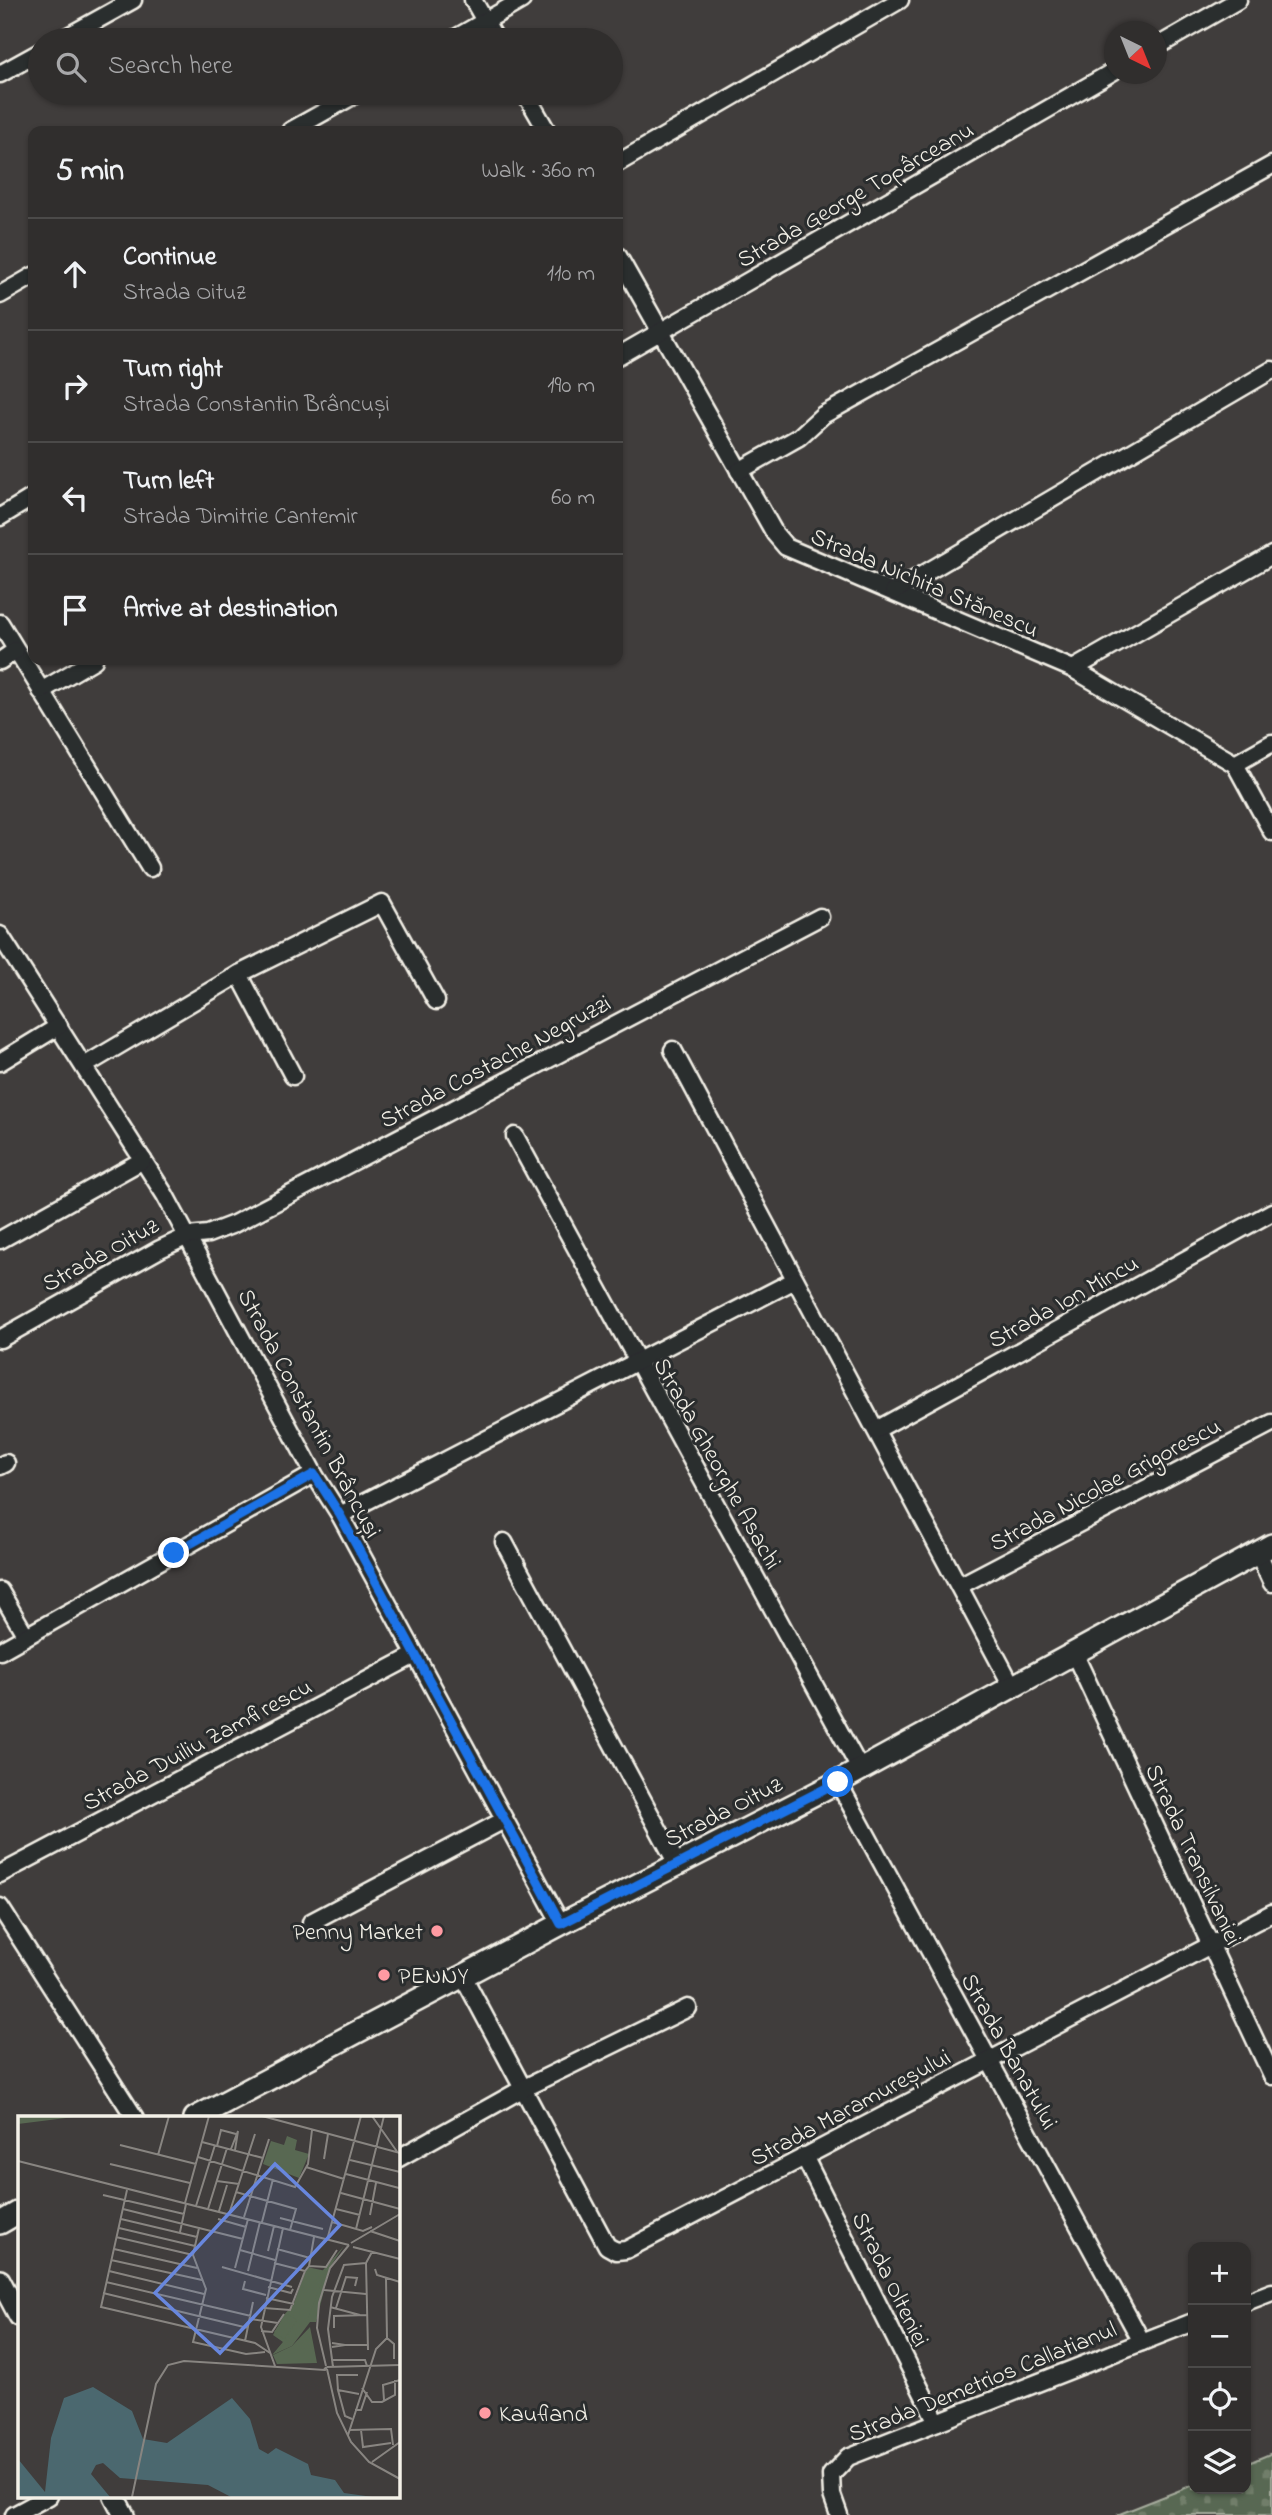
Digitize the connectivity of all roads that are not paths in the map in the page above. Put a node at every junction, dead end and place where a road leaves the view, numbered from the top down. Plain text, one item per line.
1 (134, 0) edge
2 (473, 0) edge
3 (522, 0) edge
4 (900, 0) edge
5 (1238, 0) edge
6 (485, 21) junction
7 (83, 28) edge
8 (473, 28) edge
9 (489, 28) edge
10 (1167, 41) edge
11 (28, 59) edge
12 (0, 74) edge
13 (1104, 77) edge
14 (337, 105) edge
15 (533, 105) edge
16 (299, 126) edge
17 (544, 126) edge
18 (623, 160) edge
19 (1272, 165) edge
20 (623, 265) edge
21 (28, 279) edge
22 (0, 295) edge
23 (660, 332) junction
24 (623, 353) edge
25 (1272, 370) edge
26 (739, 471) junction
27 (28, 500) edge
28 (0, 517) edge
29 (1272, 555) edge
30 (893, 592) junction
31 (0, 623) edge
32 (16, 650) junction
33 (0, 661) edge
34 (85, 665) edge
35 (1073, 669) junction
36 (41, 691) junction
37 (1272, 743) edge
38 (1235, 764) junction
39 (1272, 832) edge
40 (150, 868) dead end
41 (820, 917) dead end
42 (0, 935) edge
43 (239, 974) junction
44 (436, 1001) dead end
45 (59, 1026) junction
46 (673, 1050) dead end
47 (0, 1062) edge
48 (85, 1066) junction
49 (293, 1076) dead end
50 (515, 1136) dead end
51 (143, 1160) junction
52 (1272, 1212) edge
53 (188, 1236) junction
54 (0, 1240) edge
55 (795, 1280) junction
56 (0, 1339) edge
57 (638, 1359) junction
58 (1272, 1423) edge
59 (876, 1430) junction
60 (314, 1474) junction
61 (340, 1515) junction
62 (504, 1542) dead end
63 (1265, 1549) edge
64 (1272, 1583) edge
65 (959, 1586) junction
66 (0, 1591) edge
67 (26, 1636) junction
68 (0, 1651) edge
69 (1074, 1653) junction
70 (415, 1655) junction
71 (1012, 1686) junction
72 (860, 1769) junction
73 (838, 1782) junction
74 (504, 1819) junction
75 (677, 1864) junction
76 (0, 1874) edge
77 (0, 1907) edge
78 (1272, 1913) edge
79 (310, 1922) dead end
80 (561, 1924) junction
81 (1212, 1945) junction
82 (463, 1976) junction
83 (688, 2008) dead end
84 (988, 2059) junction
85 (1272, 2076) edge
86 (524, 2088) junction
87 (134, 2116) edge
88 (199, 2116) edge
89 (804, 2156) junction
90 (399, 2158) edge
91 (18, 2213) edge
92 (0, 2223) edge
93 (0, 2280) edge
94 (1272, 2291) edge
95 (1251, 2300) edge
96 (18, 2314) edge
97 (1188, 2324) edge
98 (1142, 2342) junction
99 (937, 2422) junction
100 (45, 2498) edge
101 (115, 2498) edge
102 (14, 2515) edge
103 (124, 2515) edge
104 (839, 2515) edge

1 - 7 street
2 - 6 street
3 - 6 street
4 - 18 street
5 - 10 street
6 - 8 street
6 - 9 street
11 - 12 street
13 - 23 street, Strada George Topârceanu
14 - 16 street
15 - 17 street
19 - 26 street
20 - 23 street, Strada Nichita Stănescu
21 - 22 street
23 - 24 street, Strada George Topârceanu
23 - 26 street, Strada Nichita Stănescu
25 - 30 street
26 - 30 street, Strada Nichita Stănescu
27 - 28 street
29 - 35 street
30 - 35 street, Strada Nichita Stănescu
31 - 32 street
32 - 33 street
32 - 36 street
34 - 36 street
35 - 38 street, Strada Nichita Stănescu
36 - 40 street
37 - 38 street
38 - 39 street
41 - 53 street, Strada Costache Negruzzi
42 - 45 street, Strada Constantin Brâncuși
43 - 44 street
43 - 48 street
43 - 49 street
45 - 47 street
45 - 48 street, Strada Constantin Brâncuși
46 - 55 street
48 - 51 street, Strada Constantin Brâncuși
50 - 57 street
51 - 53 street, Strada Constantin Brâncuși
51 - 54 street
52 - 59 street, Strada Ion Mincu
53 - 56 street, Strada Oituz
53 - 60 street, Strada Constantin Brâncuși
55 - 57 street
55 - 59 street
57 - 61 street, Strada Gheorghe Asachi
57 - 72 street, Strada Gheorghe Asachi
58 - 65 street, Strada Nicolae Grigorescu
59 - 65 street
60 - 61 street, Strada Constantin Brâncuși
60 - 67 street
61 - 70 street, Strada Constantin Brâncuși
62 - 75 street
63 - 64 street
63 - 69 main road, Strada Oituz
65 - 71 street
66 - 67 street
67 - 68 street
69 - 71 main road, Strada Oituz
69 - 81 street, Strada Transilvaniei
70 - 74 street, Strada Constantin Brâncuși
70 - 76 street, Strada Duiliu Zamfirescu
71 - 72 main road, Strada Oituz
72 - 73 main road, Strada Oituz
73 - 75 main road, Strada Oituz
73 - 84 street, Strada Banatului
74 - 79 street
74 - 80 street, Strada Constantin Brâncuși
75 - 80 main road, Strada Oituz
77 - 87 street
78 - 81 street, Strada Maramureșului
80 - 82 main road, Strada Oituz
81 - 84 street, Strada Maramureșului
81 - 85 street, Strada Transilvaniei
82 - 86 street, Strada Maramureșului
82 - 88 main road, Strada Oituz
83 - 86 street
84 - 89 street, Strada Maramureșului
84 - 98 street, Strada Banatului
86 - 89 street, Strada Maramureșului
86 - 90 street
89 - 99 street, Strada Olteniei
91 - 92 main road
93 - 96 street
94 - 95 street
97 - 98 street, Strada Demetrios Callatianul
98 - 99 street, Strada Demetrios Callatianul
99 - 104 street, Strada Demetrios Callatianul
100 - 102 street
101 - 103 street

